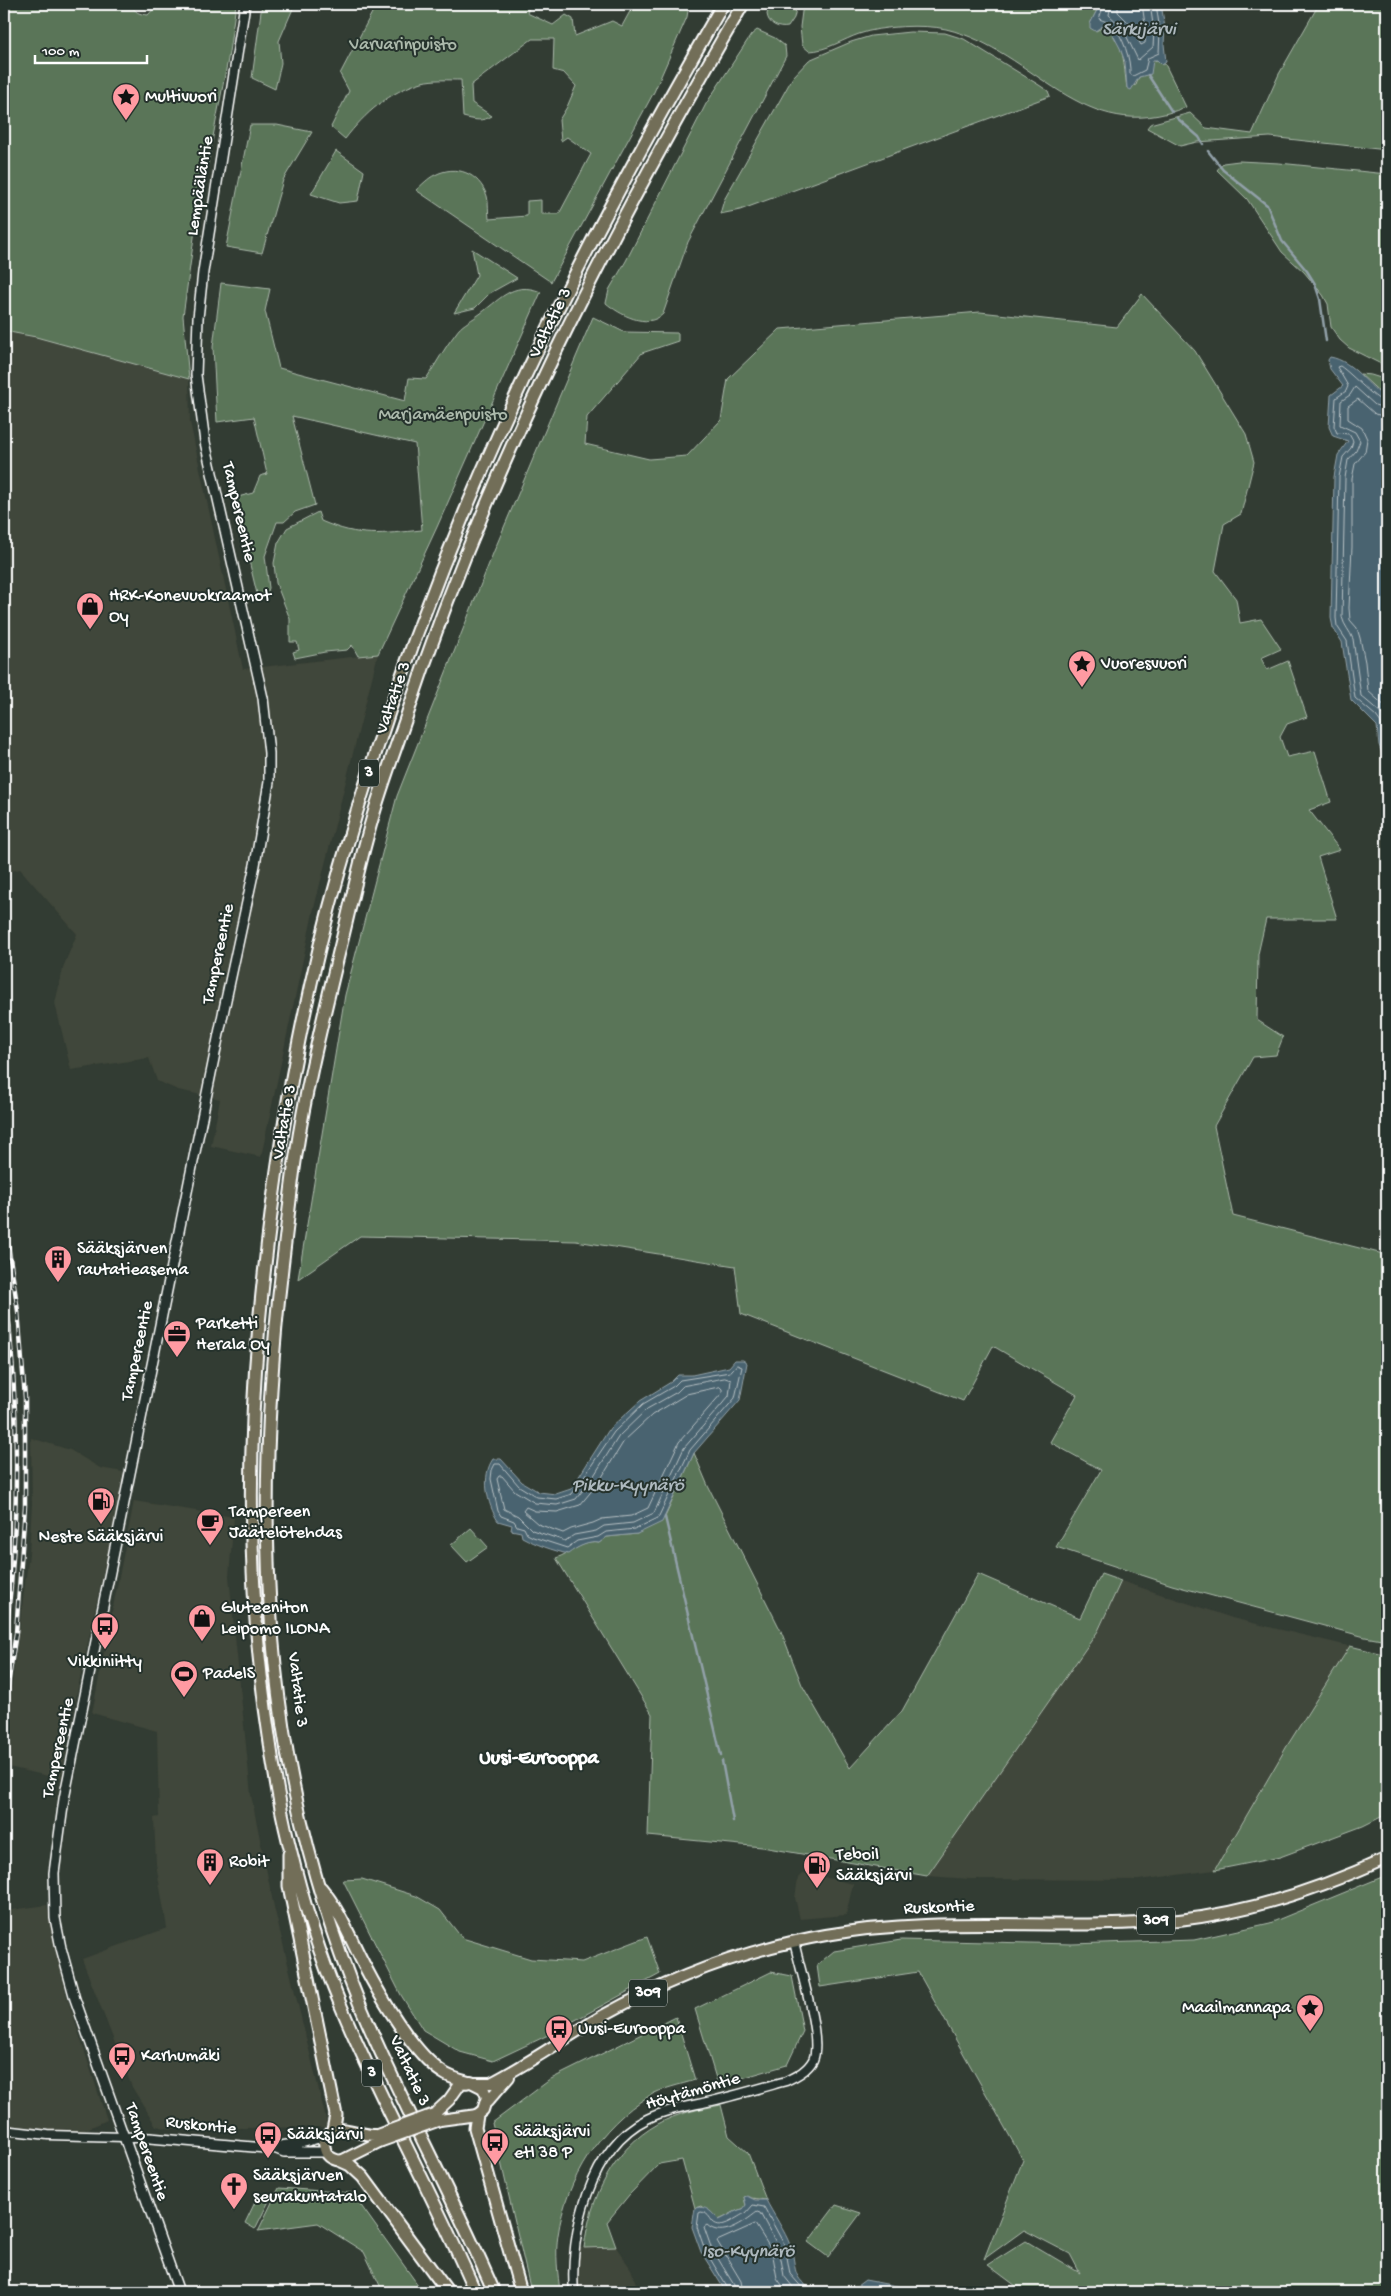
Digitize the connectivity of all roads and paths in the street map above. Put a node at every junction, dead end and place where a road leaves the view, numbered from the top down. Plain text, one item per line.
1 (245, 4) edge
2 (723, 4) edge
3 (743, 4) edge
4 (196, 375) joint
5 (289, 1845) junction
6 (1387, 1858) edge
7 (318, 1885) junction
8 (794, 1941) junction
9 (513, 2071) junction
10 (471, 2083) junction
11 (487, 2102) junction
12 (477, 2116) junction
13 (437, 2117) junction
14 (4, 2130) edge
15 (329, 2133) junction
16 (124, 2137) junction
17 (378, 2138) junction
18 (274, 2148) junction
19 (325, 2152) junction
20 (341, 2161) junction
21 (179, 2292) edge
22 (448, 2292) edge
23 (475, 2292) edge
24 (494, 2292) edge
25 (521, 2292) edge
26 (574, 2292) edge

1 - 4 main road, Lempääläntie
2 - 5 highway, Valtatie 3 / 3
3 - 7 highway, Valtatie 3 / 3
4 - 16 main road, Tampereentie
5 - 15 highway
5 - 23 highway, Valtatie 3 / 3
6 - 8 main road, Ruskontie / 309
7 - 10 highway
7 - 24 highway, Valtatie 3 / 3
8 - 9 main road, Ruskontie / 309
8 - 26 street, Höytämöntie
9 - 10 main road, Ruskontie / 309
9 - 11 main road, Ruskontie / 309
10 - 11 main road
10 - 13 main road
11 - 12 main road, 309
12 - 13 main road
12 - 25 highway
13 - 17 main road, bridge
14 - 16 street
15 - 17 main road
15 - 18 main road, Ruskontie
15 - 19 main road
16 - 18 main road, Ruskontie
16 - 21 main road, Tampereentie
17 - 20 main road
18 - 19 main road, Ruskontie
19 - 20 main road
20 - 22 highway

